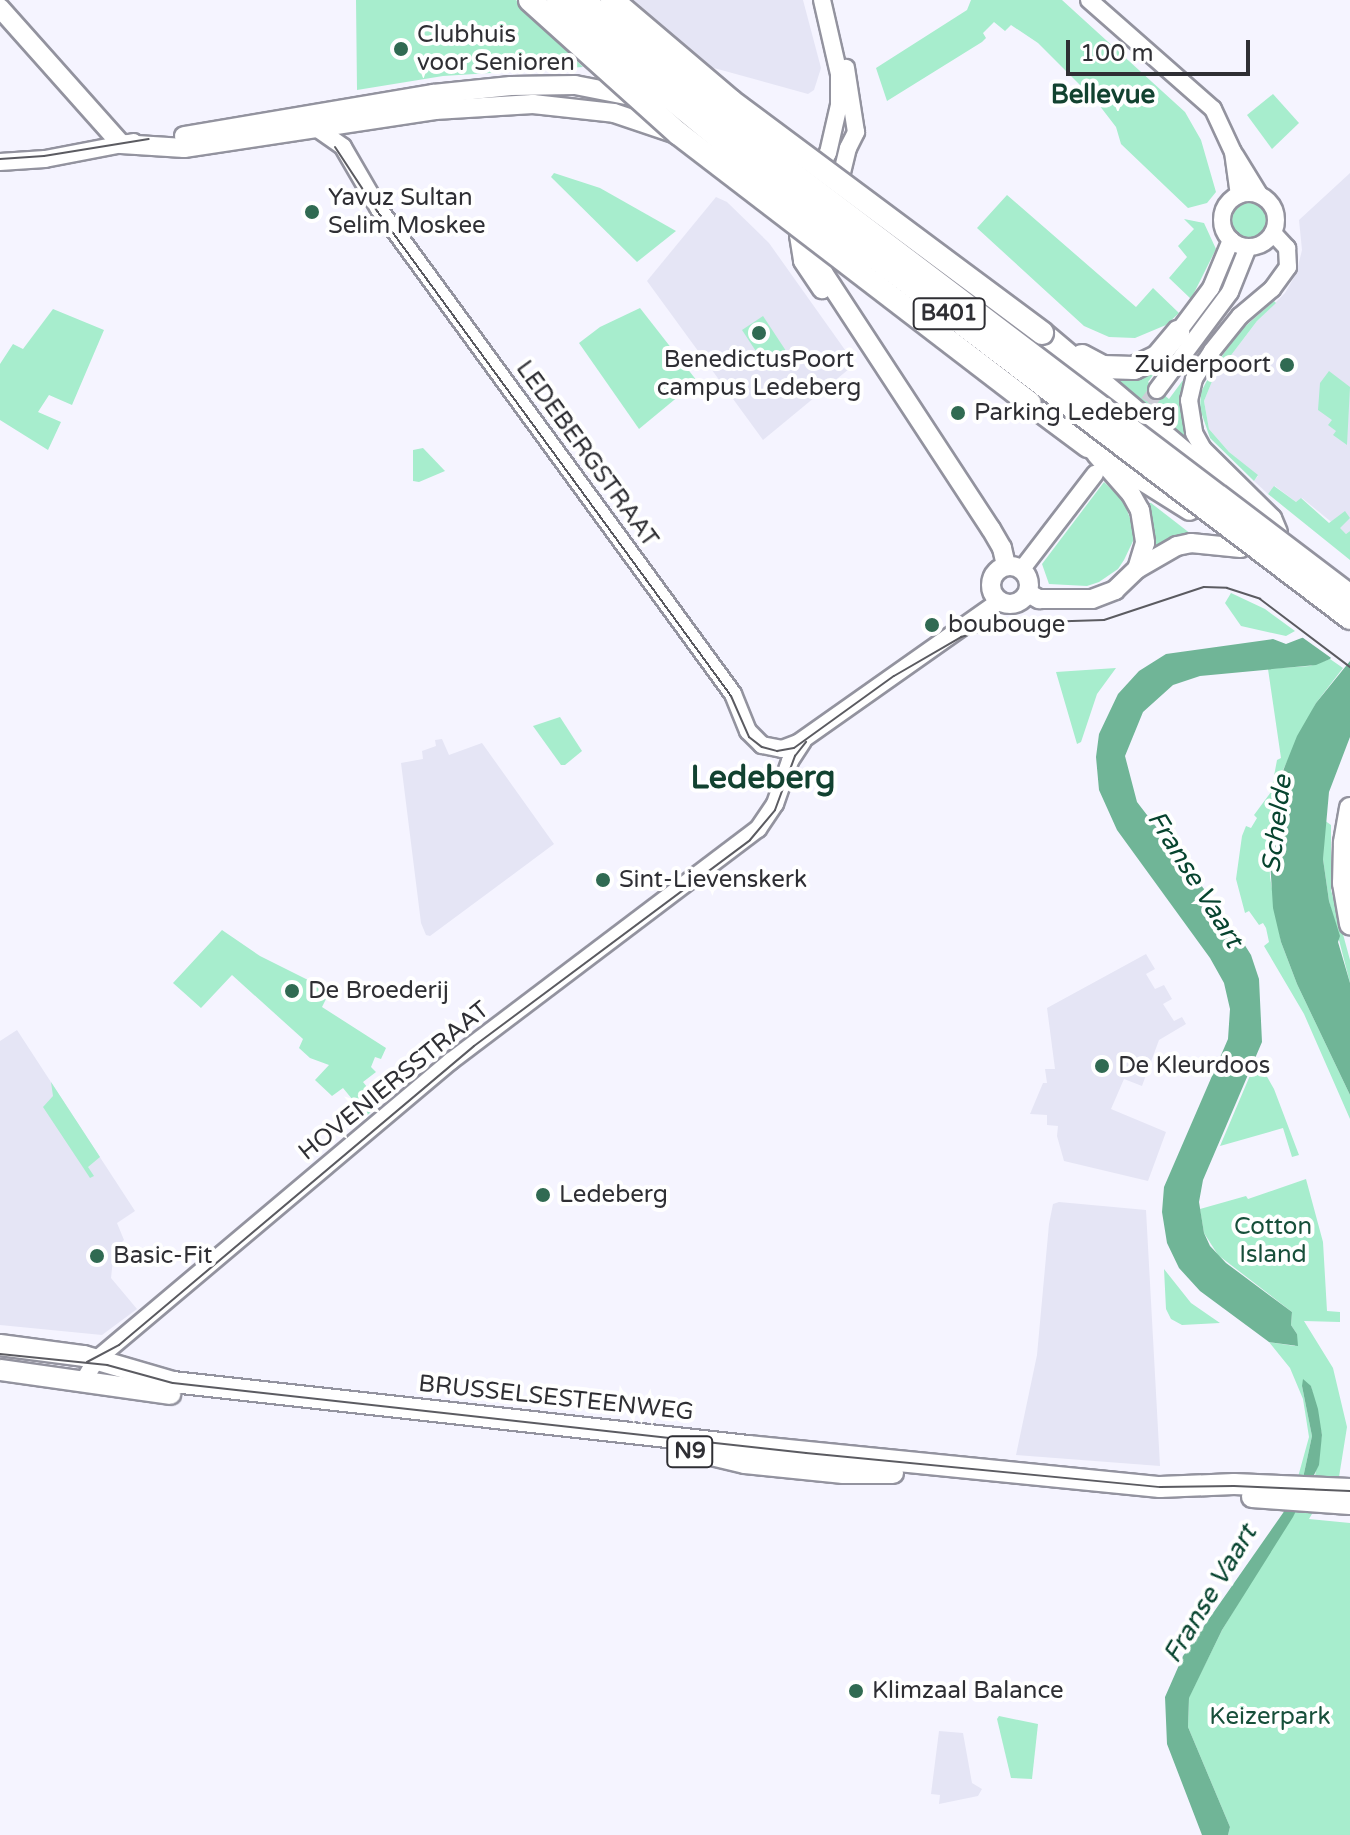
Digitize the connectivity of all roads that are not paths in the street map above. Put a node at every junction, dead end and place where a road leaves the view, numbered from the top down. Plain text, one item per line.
1 (530, 0) edge
2 (558, 0) edge
3 (583, 0) edge
4 (612, 0) edge
5 (822, 0) edge
6 (1089, 0) edge
7 (0, 8) edge
8 (831, 34) junction
9 (103, 123) junction
10 (291, 124) junction
11 (319, 128) junction
12 (134, 143) junction
13 (343, 152) junction
14 (1233, 152) junction
15 (0, 162) edge
16 (1259, 194) junction
17 (1239, 195) junction
18 (804, 207) junction
19 (824, 223) junction
20 (1273, 233) junction
21 (1231, 240) junction
22 (1248, 247) junction
23 (1178, 332) joint
24 (1042, 333) junction
25 (1157, 390) tunnel mouth
26 (907, 402) junction
27 (1088, 446) junction
28 (1095, 474) dead end
29 (1172, 496) junction
30 (1270, 525) junction
31 (1241, 548) junction
32 (1014, 568) junction
33 (1137, 569) junction
34 (1348, 587) edge
35 (1028, 593) junction
36 (999, 601) junction
37 (1350, 618) edge
38 (1350, 631) edge
39 (804, 739) junction
40 (1350, 808) edge
41 (1350, 924) edge
42 (136, 1327) junction
43 (0, 1345) edge
44 (57, 1350) junction
45 (96, 1360) junction
46 (0, 1370) edge
47 (84, 1380) junction
48 (1350, 1489) edge
49 (1289, 1494) junction
50 (1323, 1496) junction
51 (1350, 1504) edge

1 - 27 highway, bridge
2 - 37 highway, B401, bridge
3 - 34 highway, B401, bridge
4 - 24 highway, bridge
5 - 8 street
6 - 14 street
7 - 9 main road
8 - 18 street
8 - 19 street
9 - 12 main road
9 - 12 main road
10 - 11 main road
10 - 12 main road
10 - 13 street
10 - 18 main road
11 - 13 street, LEDEBERGSTRAAT
11 - 18 main road
12 - 15 street
13 - 39 street, LEDEBERGSTRAAT
14 - 16 street
14 - 17 street
16 - 17 street
16 - 20 street
17 - 21 street
18 - 19 main road
18 - 26 main road
19 - 26 main road
19 - 29 main road
19 - 30 main road
20 - 22 street
20 - 30 street
21 - 22 street
21 - 23 street
22 - 25 street
23 - 24 highway
24 - 30 highway
26 - 32 main road
27 - 29 main road
27 - 33 main road
28 - 32 street
29 - 31 main road
30 - 34 main road
31 - 33 main road
31 - 38 main road
32 - 35 main road
32 - 36 main road
33 - 35 main road
35 - 36 main road
36 - 39 street
39 - 42 street, HOVENIERSSTRAAT
40 - 41 main road
42 - 44 street, HOVENIERSSTRAAT
42 - 45 street, HOVENIERSSTRAAT
43 - 44 main road, BRUSSELSESTEENWEG / N9
44 - 45 main road, BRUSSELSESTEENWEG / N9
45 - 47 street, HOVENIERSSTRAAT
45 - 49 main road, BRUSSELSESTEENWEG / N9
46 - 47 main road, BRUSSELSESTEENWEG / N9
47 - 49 main road, BRUSSELSESTEENWEG / N9
48 - 50 main road, BRUSSELSESTEENWEG / N9
49 - 50 main road, BRUSSELSESTEENWEG / N9
50 - 51 main road, BRUSSELSESTEENWEG / N9

